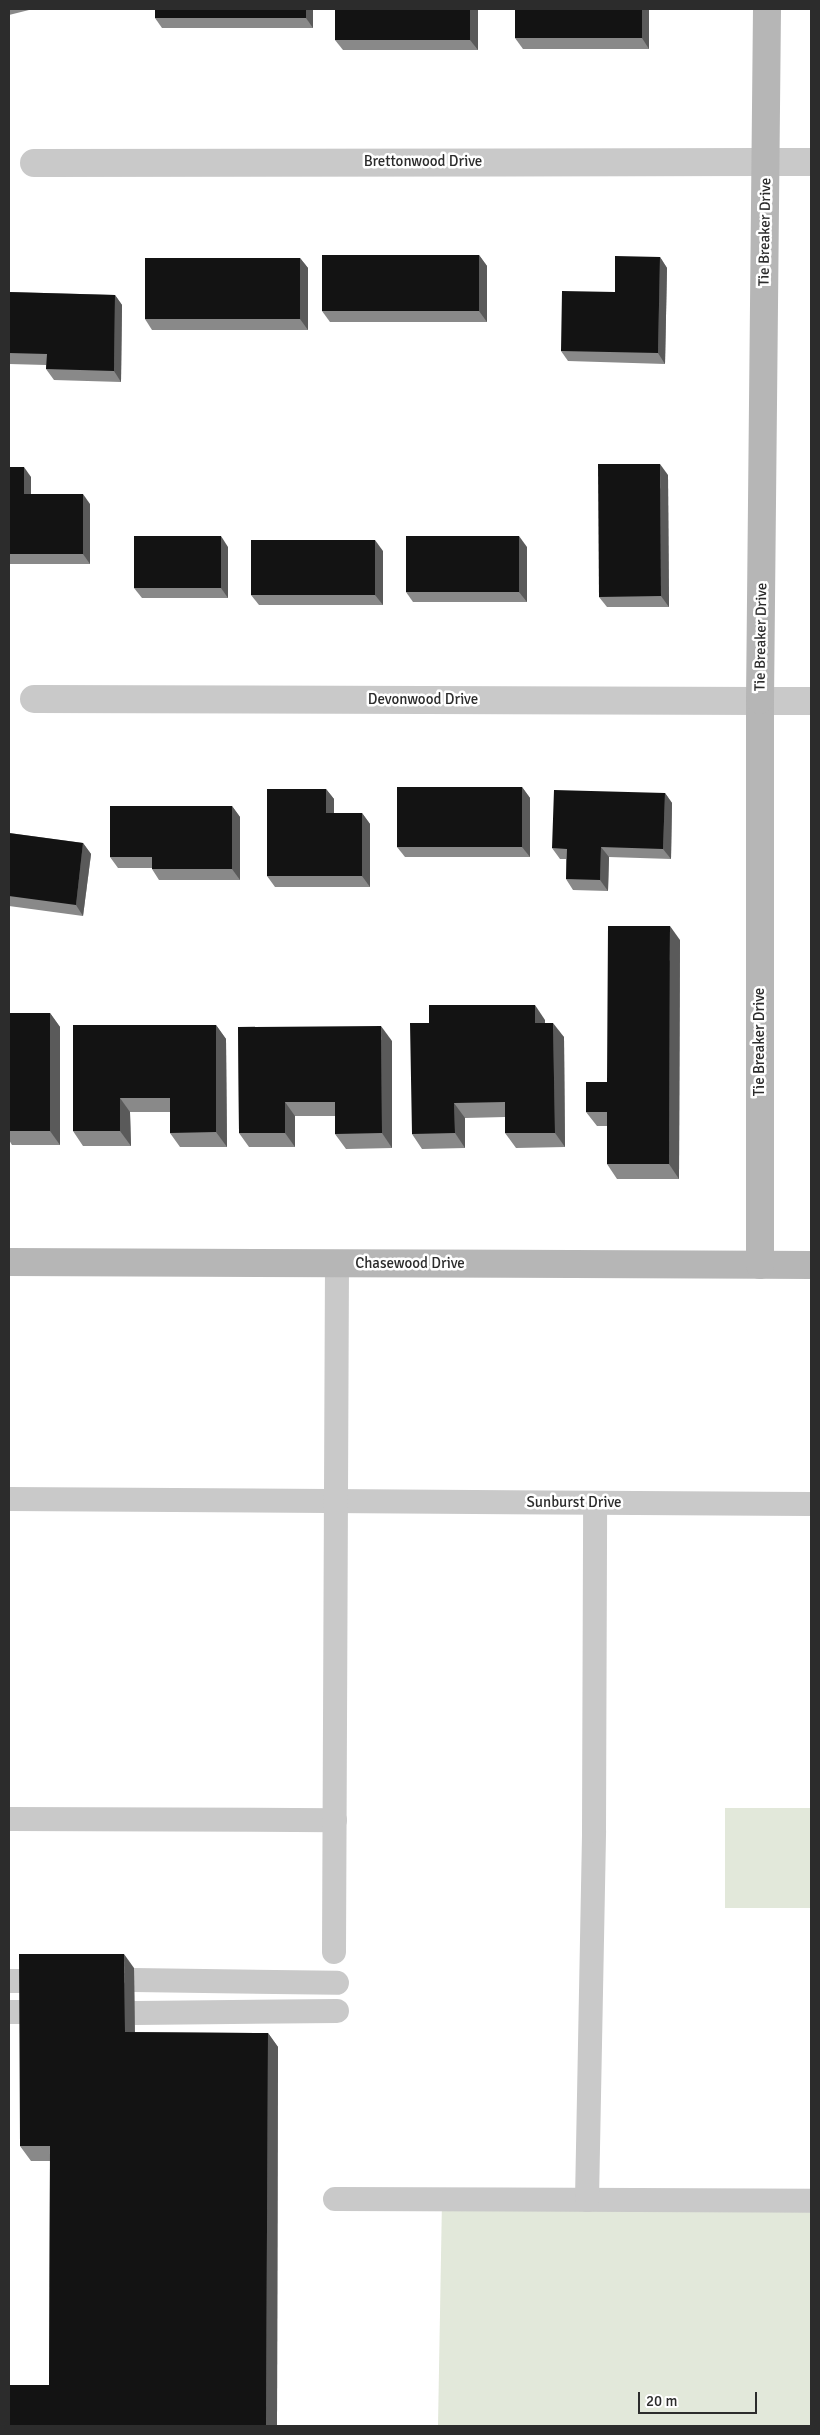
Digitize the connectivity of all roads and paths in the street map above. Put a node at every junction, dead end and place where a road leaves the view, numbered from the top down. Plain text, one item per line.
1 (767, 9) edge
2 (766, 162) junction
3 (811, 162) edge
4 (34, 163) dead end
5 (34, 699) dead end
6 (760, 700) junction
7 (811, 701) edge
8 (9, 1262) edge
9 (338, 1264) junction
10 (760, 1265) junction
11 (811, 1265) edge
12 (9, 1499) edge
13 (336, 1503) junction
14 (595, 1504) junction
15 (811, 1504) edge
16 (9, 1819) edge
17 (335, 1820) junction
18 (334, 1952) dead end
19 (134, 1980) dead end
20 (337, 1984) dead end
21 (337, 2010) dead end
22 (135, 2012) dead end
23 (335, 2199) dead end
24 (587, 2200) junction
25 (811, 2201) edge

1 - 2 street, Tie Breaker Drive
2 - 3 street, Brettonwood Drive
2 - 4 street, Brettonwood Drive
2 - 6 street, Tie Breaker Drive
5 - 6 street, Devonwood Drive
6 - 7 street, Devonwood Drive
6 - 10 street, Tie Breaker Drive
8 - 9 street, Chasewood Drive
9 - 10 street, Chasewood Drive
9 - 13 lane
10 - 11 street, Chasewood Drive
12 - 13 lane, Sunburst Drive
13 - 14 lane, Sunburst Drive
13 - 17 lane
14 - 15 lane, Sunburst Drive
14 - 24 lane
16 - 17 lane
17 - 18 lane
19 - 20 lane
21 - 22 lane
23 - 24 lane
24 - 25 lane

